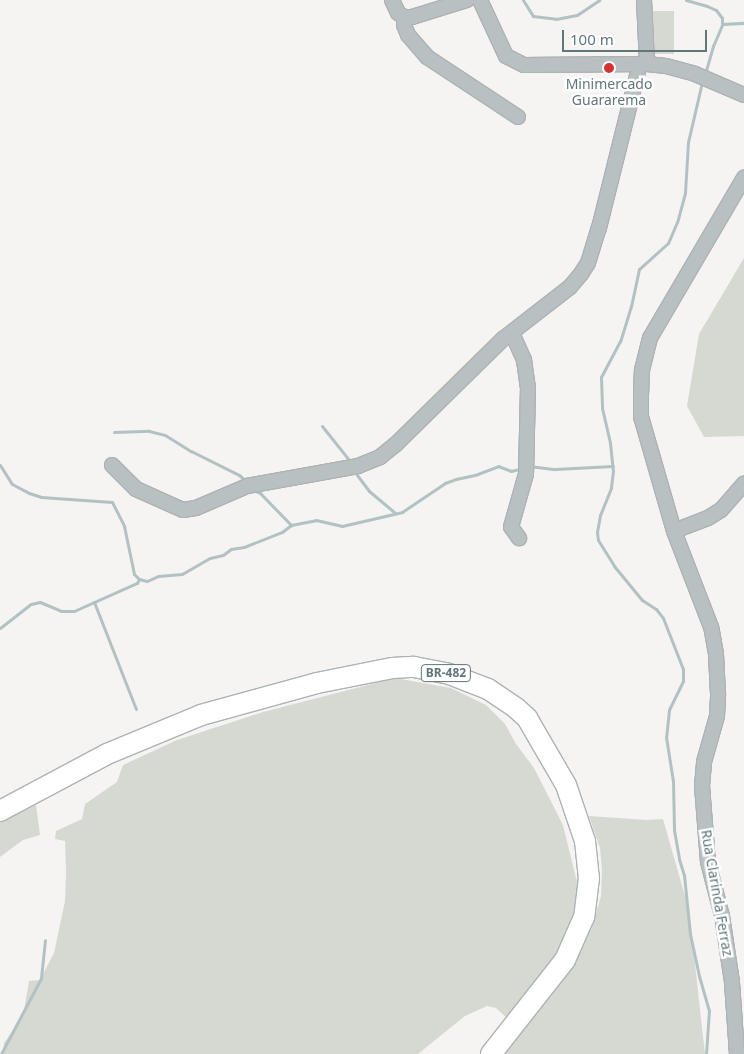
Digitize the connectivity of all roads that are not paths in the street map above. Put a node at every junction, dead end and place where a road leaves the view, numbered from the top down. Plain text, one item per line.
1 (392, 0) edge
2 (467, 0) edge
3 (480, 0) edge
4 (644, 0) edge
5 (404, 17) junction
6 (644, 64) junction
7 (744, 95) edge
8 (518, 117) dead end
9 (744, 178) edge
10 (512, 333) junction
11 (112, 464) dead end
12 (744, 484) edge
13 (674, 530) junction
14 (520, 538) dead end
15 (0, 811) edge
16 (491, 1054) edge
17 (737, 1054) edge

1 - 5 street
2 - 5 street
3 - 6 street
4 - 6 street
5 - 8 street
6 - 7 street
6 - 10 street
9 - 13 street, Rua Clarinda Ferraz
10 - 11 street
10 - 14 street
12 - 13 street
13 - 17 street, Rua Clarinda Ferraz
15 - 16 highway, BR-482

